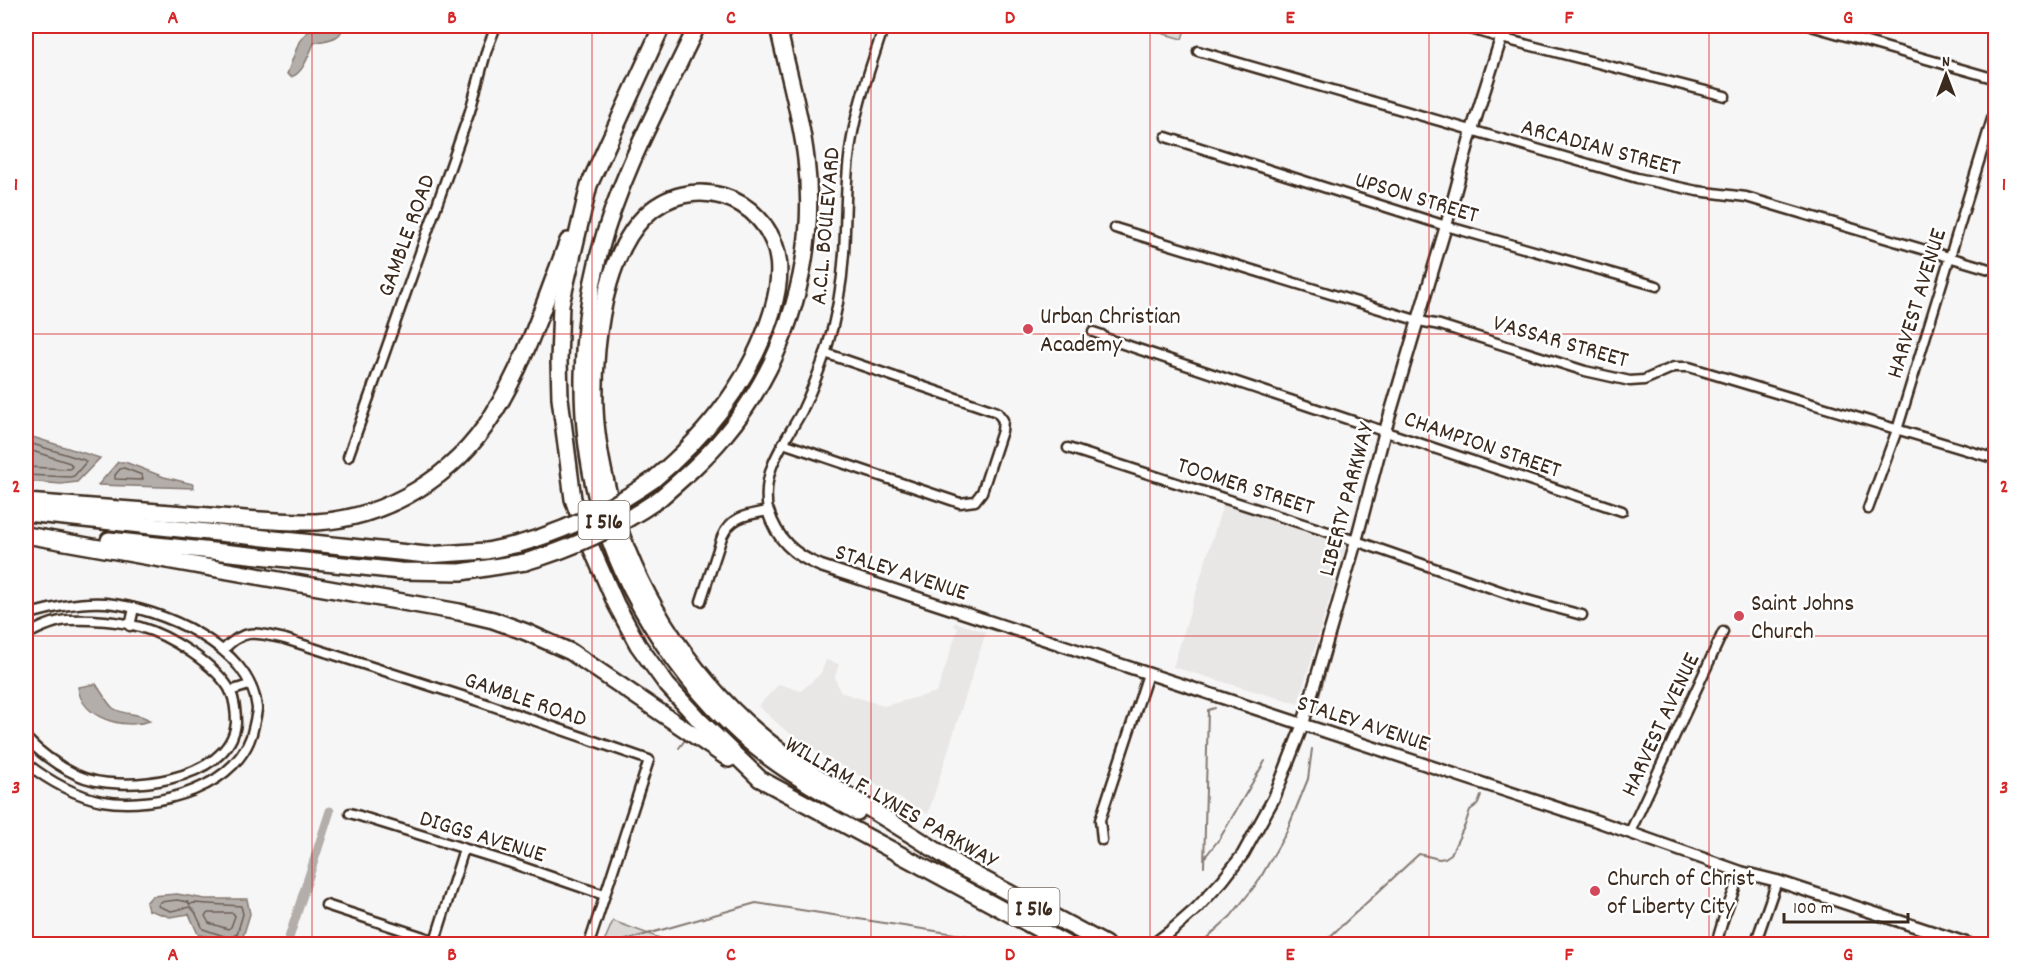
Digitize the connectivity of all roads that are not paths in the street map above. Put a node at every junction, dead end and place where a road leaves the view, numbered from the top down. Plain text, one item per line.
1 (496, 26) edge
2 (662, 26) edge
3 (697, 26) edge
4 (778, 26) edge
5 (884, 26) edge
6 (1461, 26) edge
7 (1505, 26) edge
8 (1811, 26) edge
9 (1501, 38) junction
10 (1198, 51) dead end
11 (1995, 79) edge
12 (1725, 96) dead end
13 (1995, 106) edge
14 (1472, 130) junction
15 (1166, 137) dead end
16 (589, 185) junction
17 (1446, 226) junction
18 (1115, 228) dead end
19 (1949, 257) junction
20 (1995, 271) edge
21 (1657, 286) dead end
22 (1419, 321) junction
23 (1094, 332) dead end
24 (825, 353) junction
25 (1897, 430) junction
26 (1385, 431) junction
27 (783, 442) junction
28 (1068, 448) dead end
29 (348, 457) dead end
30 (1995, 459) edge
31 (26, 502) edge
32 (1868, 509) dead end
33 (768, 511) junction
34 (1622, 511) dead end
35 (26, 513) edge
36 (26, 533) edge
37 (1356, 541) junction
38 (701, 601) dead end
39 (134, 608) junction
40 (26, 615) edge
41 (1582, 615) dead end
42 (130, 626) junction
43 (1723, 632) dead end
44 (26, 635) edge
45 (223, 650) junction
46 (1148, 674) junction
47 (249, 685) junction
48 (230, 691) junction
49 (1303, 724) junction
50 (26, 738) edge
51 (26, 763) edge
52 (760, 779) junction
53 (350, 813) dead end
54 (1630, 832) junction
55 (1102, 840) dead end
56 (464, 849) junction
57 (964, 869) junction
58 (1741, 872) junction
59 (1777, 881) junction
60 (604, 895) junction
61 (326, 905) dead end
62 (434, 943) edge
63 (445, 945) edge
64 (589, 945) edge
65 (1066, 945) edge
66 (1105, 945) edge
67 (1154, 945) edge
68 (1716, 945) edge
69 (1755, 945) edge
70 (1969, 945) edge

1 - 29 street, GAMBLE ROAD
2 - 16 highway, WILLIAM F. LYNES PARKWAY / I 516
3 - 57 highway, WILLIAM F. LYNES PARKWAY / I 516
4 - 36 highway, bridge
5 - 24 street, A.C.L. BOULEVARD
6 - 9 street
7 - 9 street, LIBERTY PARKWAY
8 - 11 street
9 - 12 street
9 - 14 street, LIBERTY PARKWAY
10 - 14 street, ARCADIAN STREET
13 - 19 street, HARVEST AVENUE
14 - 17 street, LIBERTY PARKWAY
14 - 19 street, ARCADIAN STREET
15 - 17 street, UPSON STREET
16 - 31 highway
16 - 52 highway, WILLIAM F. LYNES PARKWAY / I 516
17 - 21 street, UPSON STREET
17 - 22 street, LIBERTY PARKWAY
18 - 22 street, VASSAR STREET
19 - 20 street, ARCADIAN STREET
19 - 25 street, HARVEST AVENUE
22 - 25 street, VASSAR STREET
22 - 26 street, LIBERTY PARKWAY
23 - 26 street, CHAMPION STREET
24 - 27 street, A.C.L. BOULEVARD
24 - 27 street
25 - 30 street, VASSAR STREET
25 - 32 street, HARVEST AVENUE
26 - 34 street, CHAMPION STREET
26 - 37 street, LIBERTY PARKWAY
27 - 33 street, A.C.L. BOULEVARD
28 - 37 street, TOOMER STREET
33 - 38 street
33 - 46 street, STALEY AVENUE
35 - 57 highway, bridge
36 - 52 highway
37 - 41 street, TOOMER STREET
37 - 49 street, LIBERTY PARKWAY
39 - 40 street
39 - 42 street
39 - 45 street
42 - 44 street
42 - 48 street
43 - 54 street, HARVEST AVENUE
45 - 47 street
45 - 60 street, GAMBLE ROAD
46 - 49 street, STALEY AVENUE
46 - 55 street
47 - 48 street
47 - 51 street
48 - 50 street
49 - 54 street, STALEY AVENUE
49 - 67 street, LIBERTY PARKWAY
52 - 65 highway, WILLIAM F. LYNES PARKWAY / I 516
53 - 56 street, DIGGS AVENUE
54 - 58 street, STALEY AVENUE
56 - 60 street, DIGGS AVENUE
56 - 62 street
57 - 66 highway, WILLIAM F. LYNES PARKWAY / I 516
58 - 59 street, STALEY AVENUE
58 - 68 street
59 - 69 street
59 - 70 street, STALEY AVENUE
60 - 64 street
61 - 62 street
62 - 63 street

